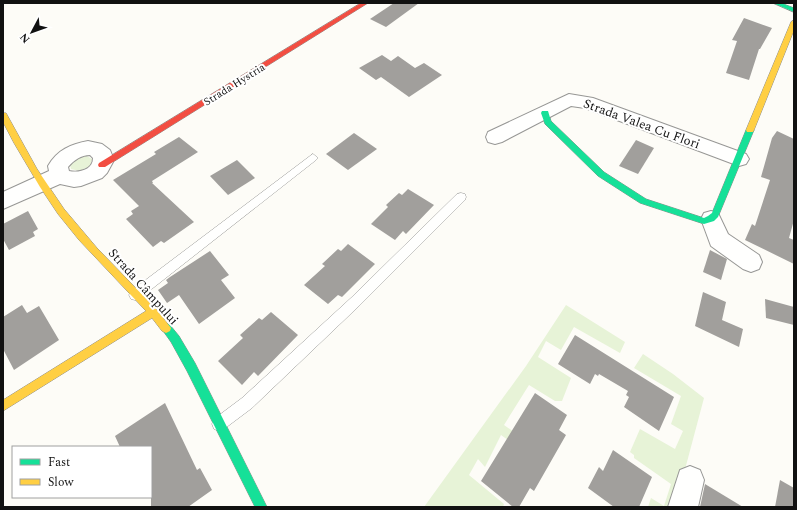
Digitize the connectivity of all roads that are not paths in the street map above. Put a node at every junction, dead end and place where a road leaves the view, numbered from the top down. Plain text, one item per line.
1 (365, 3) edge
2 (794, 22) edge
3 (545, 113) junction
4 (3, 115) edge
5 (495, 137) dead end
6 (313, 158) dead end
7 (739, 159) junction
8 (102, 165) junction
9 (51, 179) junction
10 (461, 197) dead end
11 (3, 201) edge
12 (711, 219) junction
13 (751, 262) dead end
14 (136, 295) junction
15 (153, 312) junction
16 (3, 406) edge
17 (219, 424) junction
18 (690, 480) dead end
19 (261, 507) edge
20 (683, 507) edge

1 - 8 street, Strada Hystria
2 - 7 street
3 - 5 street, Strada Valea Cu Flori
3 - 7 street, Strada Valea Cu Flori
3 - 12 street
4 - 9 street, Strada Câmpului
6 - 14 lane
7 - 12 street
8 - 9 street
8 - 9 street
9 - 11 street
9 - 14 street, Strada Câmpului
10 - 17 lane
12 - 13 street
14 - 15 street, Strada Câmpului
15 - 16 street
15 - 17 street, Strada Câmpului
17 - 19 street, Strada Câmpului
18 - 20 street

